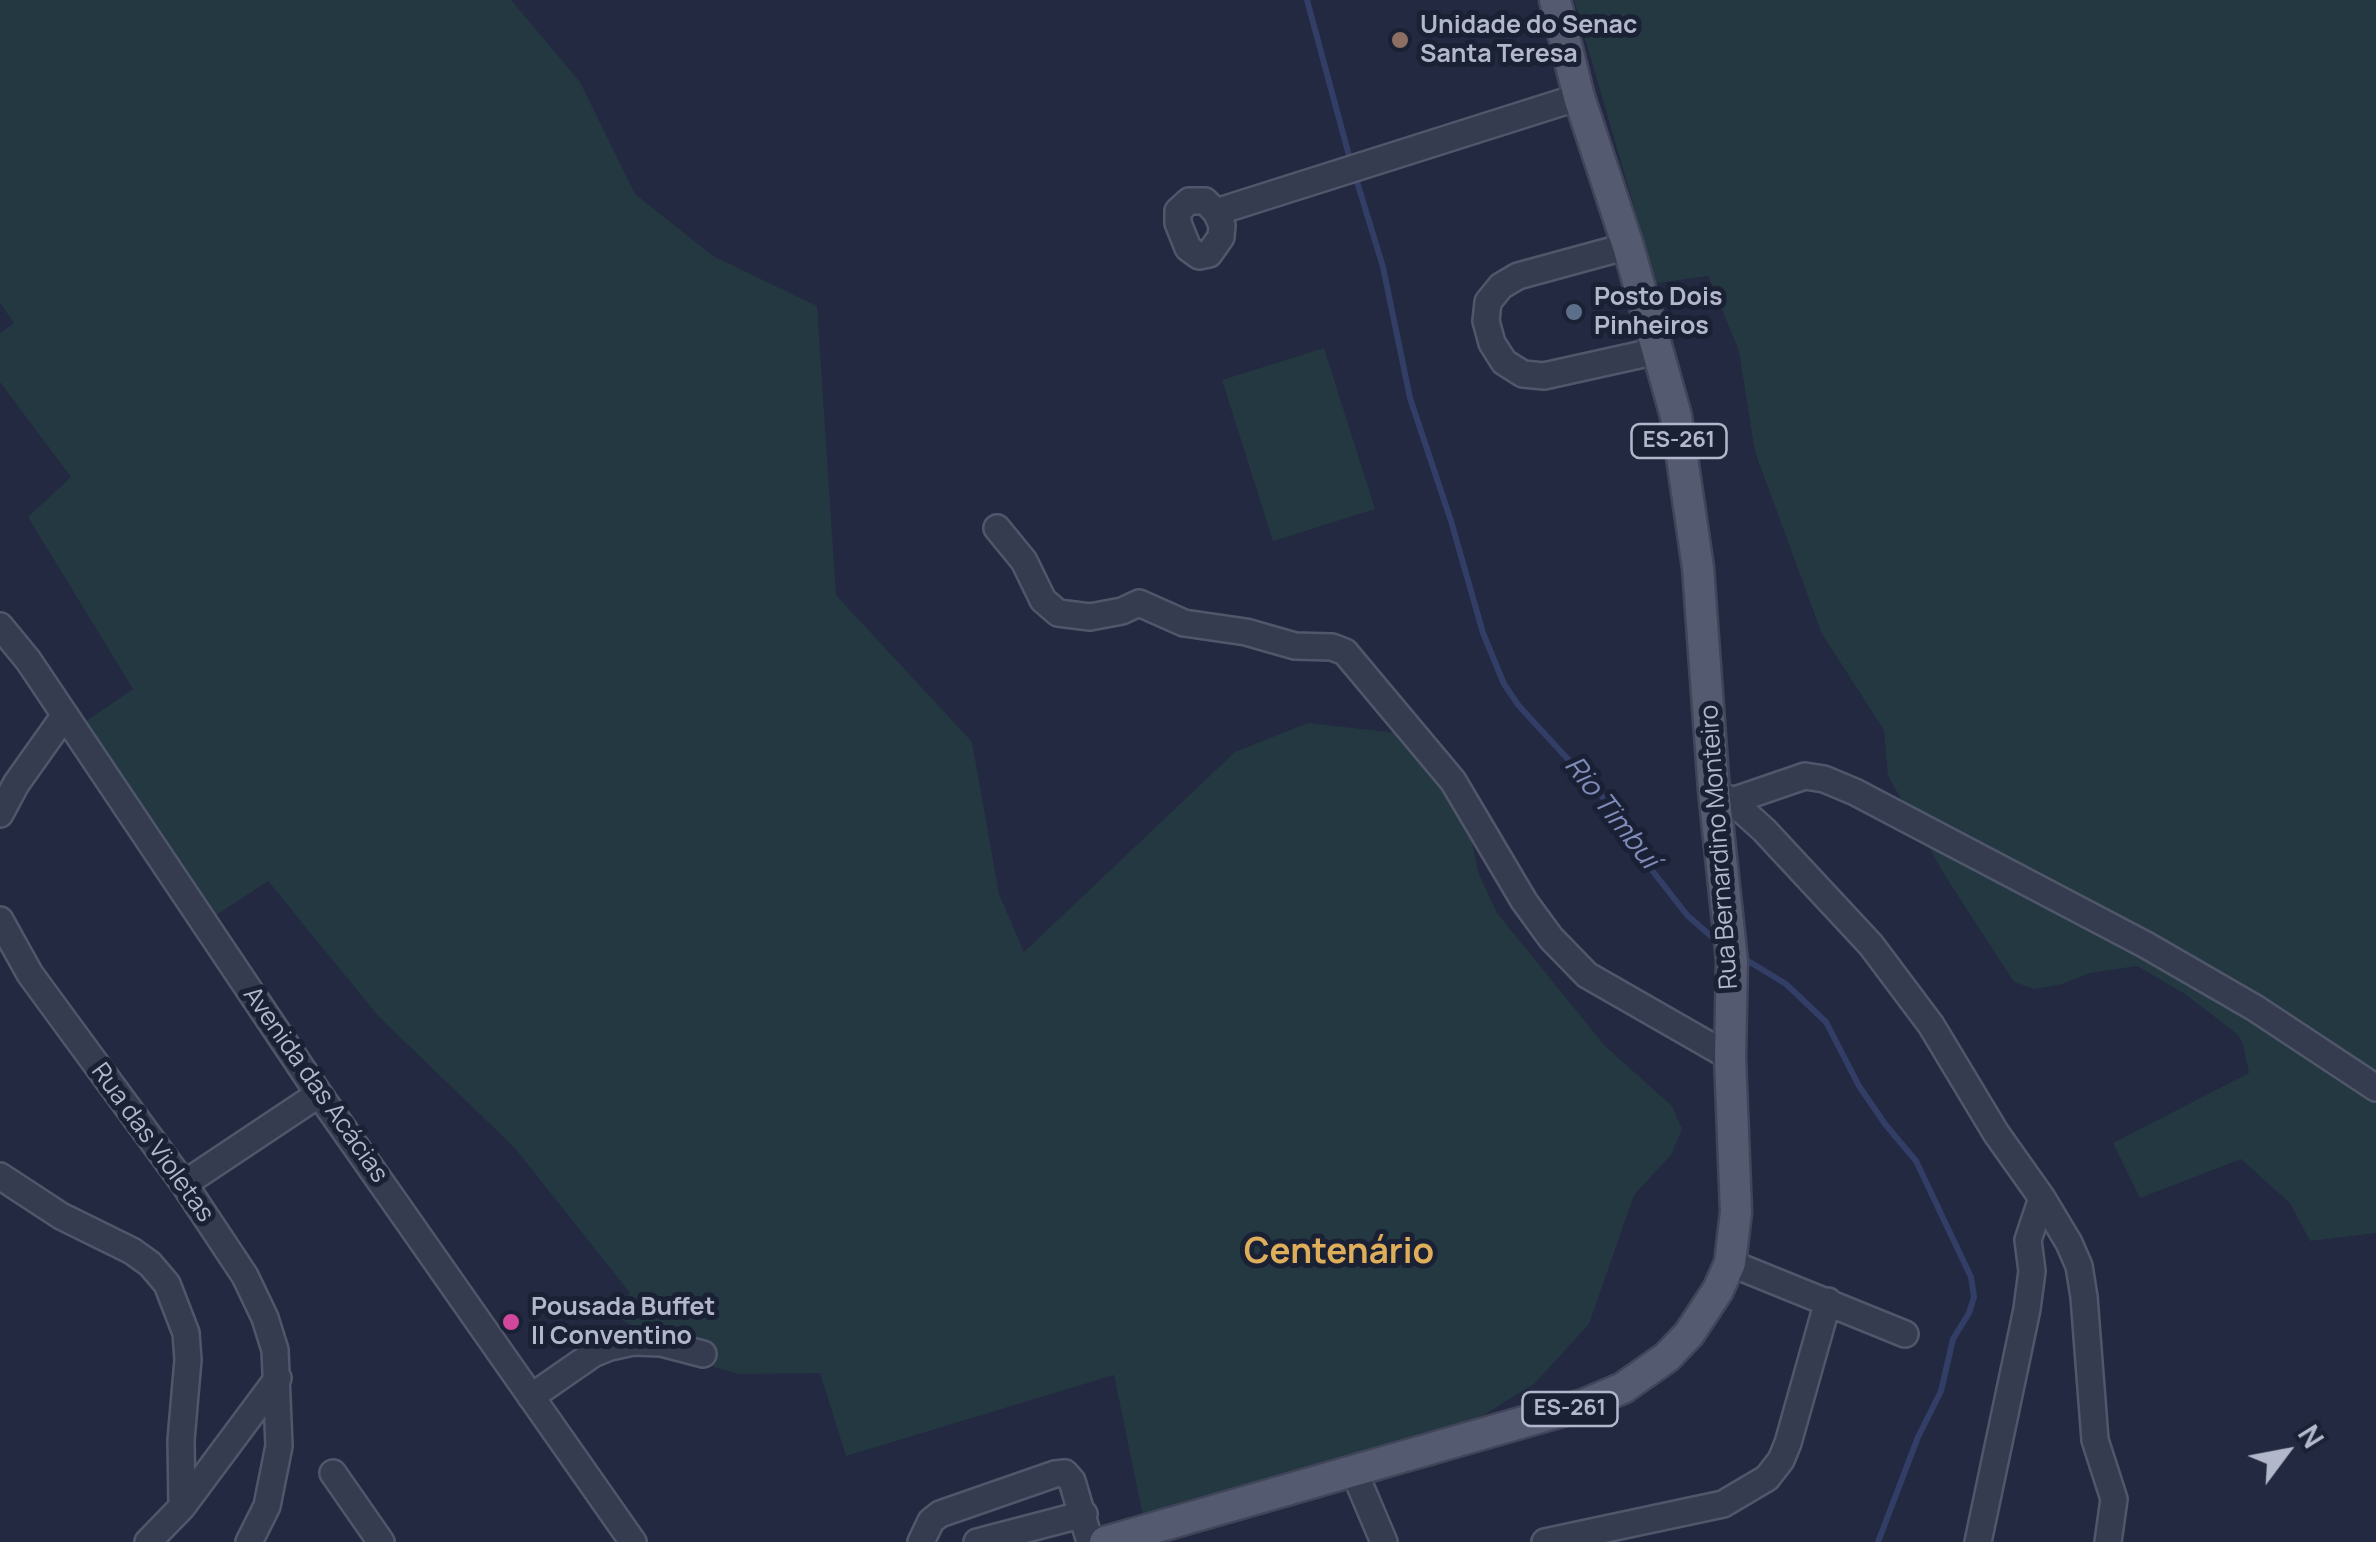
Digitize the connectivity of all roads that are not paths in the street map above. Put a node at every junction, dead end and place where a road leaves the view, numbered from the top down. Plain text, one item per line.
1 (1555, 0) edge
2 (1580, 97) junction
3 (1216, 212) dead end
4 (1628, 246) junction
5 (1657, 351) junction
6 (998, 528) dead end
7 (0, 626) edge
8 (65, 715) junction
9 (1723, 796) junction
10 (0, 814) edge
11 (0, 920) edge
12 (1730, 1057) junction
13 (2376, 1088) edge
14 (319, 1094) junction
15 (0, 1176) edge
16 (184, 1184) junction
17 (2042, 1198) junction
18 (1730, 1263) junction
19 (1828, 1302) junction
20 (1906, 1334) dead end
21 (703, 1354) dead end
22 (278, 1378) junction
23 (532, 1397) junction
24 (1353, 1469) junction
25 (333, 1473) dead end
26 (981, 1498) junction
27 (182, 1507) junction
28 (1084, 1514) junction
29 (148, 1542) edge
30 (249, 1542) edge
31 (381, 1542) edge
32 (633, 1542) edge
33 (921, 1542) edge
34 (975, 1542) edge
35 (1090, 1542) edge
36 (1105, 1542) edge
37 (1384, 1542) edge
38 (1545, 1542) edge
39 (1978, 1542) edge
40 (2108, 1542) edge

1 - 2 main road, Rua Bernardino Monteiro / ES-261
2 - 3 street
2 - 4 main road, Rua Bernardino Monteiro / ES-261
4 - 5 main road, Rua Bernardino Monteiro / ES-261
4 - 5 street
5 - 9 main road, Rua Bernardino Monteiro / ES-261
6 - 12 street
7 - 8 street, Avenida das Acácias
8 - 10 street
8 - 14 street, Avenida das Acácias
9 - 12 main road, Rua Bernardino Monteiro / ES-261
9 - 13 street
9 - 17 street
11 - 16 street, Rua das Violetas
12 - 18 main road, Rua Bernardino Monteiro / ES-261
14 - 16 street
14 - 23 street, Avenida das Acácias
15 - 27 street
16 - 22 street, Rua das Violetas
17 - 39 street
17 - 40 street
18 - 19 street
18 - 24 main road, Rua Bernardino Monteiro / ES-261
19 - 20 street
19 - 38 street
21 - 23 street
22 - 27 street
22 - 30 street, Rua das Violetas
23 - 32 street, Avenida das Acácias
24 - 36 main road, ES-261
24 - 37 street
25 - 31 street
26 - 28 street
26 - 33 street
26 - 34 street
27 - 29 street
28 - 34 street
28 - 35 street

